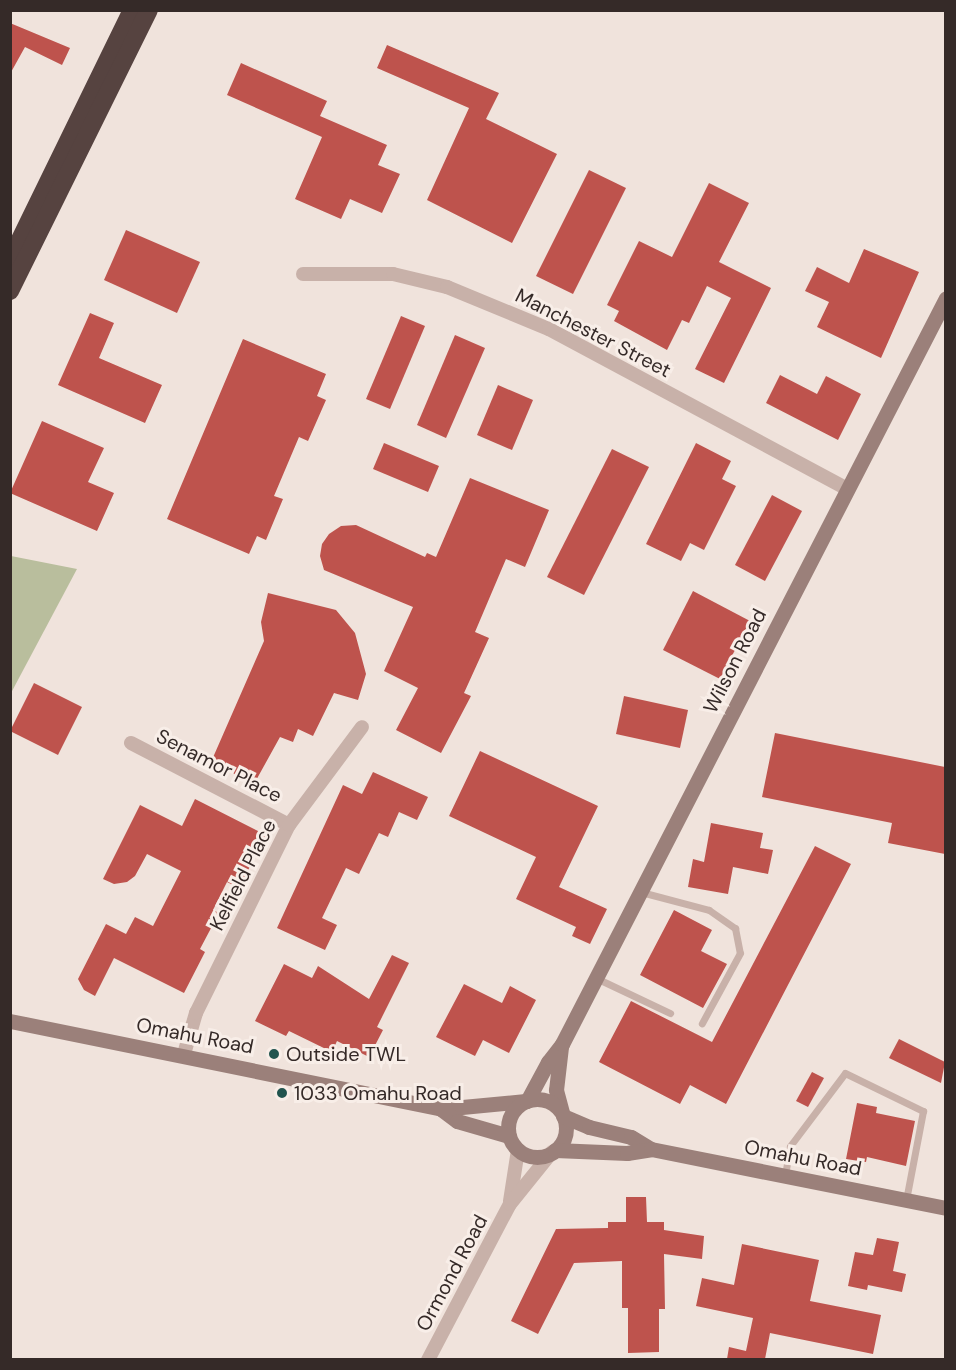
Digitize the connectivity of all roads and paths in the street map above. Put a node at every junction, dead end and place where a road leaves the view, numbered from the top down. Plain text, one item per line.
1 (132, 10) edge
2 (149, 10) edge
3 (10, 261) edge
4 (303, 273) dead end
5 (10, 291) edge
6 (945, 298) edge
7 (847, 489) junction
8 (362, 727) dead end
9 (131, 743) dead end
10 (289, 825) junction
11 (640, 892) junction
12 (596, 978) junction
13 (670, 1012) dead end
14 (10, 1021) edge
15 (702, 1023) dead end
16 (562, 1044) junction
17 (184, 1054) junction
18 (526, 1101) junction
19 (441, 1109) junction
20 (562, 1114) junction
21 (509, 1136) junction
22 (651, 1149) junction
23 (518, 1150) junction
24 (553, 1151) junction
25 (785, 1175) junction
26 (906, 1200) junction
27 (510, 1204) junction
28 (945, 1208) edge
29 (428, 1359) edge

1 - 3 highway
2 - 5 highway
4 - 7 street, Manchester Street
6 - 7 main road, Wilson Road
7 - 11 main road, Wilson Road
8 - 10 street, Kelfield Place
9 - 10 street, Senamor Place
10 - 17 street, Kelfield Place
11 - 12 main road, Wilson Road
11 - 15 lane
12 - 13 lane
12 - 16 main road, Wilson Road
14 - 17 main road, Omahu Road
16 - 18 main road, Wilson Road
16 - 20 main road, Wilson Road
17 - 19 main road, Omahu Road
18 - 19 main road, Omahu Road
18 - 20 main road
18 - 21 main road
19 - 21 main road, Omahu Road
20 - 22 main road, Omahu Road
20 - 24 main road
21 - 23 main road
22 - 24 main road, Omahu Road
22 - 25 main road, Omahu Road
23 - 24 main road
23 - 27 street, Ormond Road
24 - 27 street, Ormond Road
25 - 26 main road, Omahu Road
25 - 26 lane
26 - 28 main road, Omahu Road
27 - 29 street, Ormond Road

